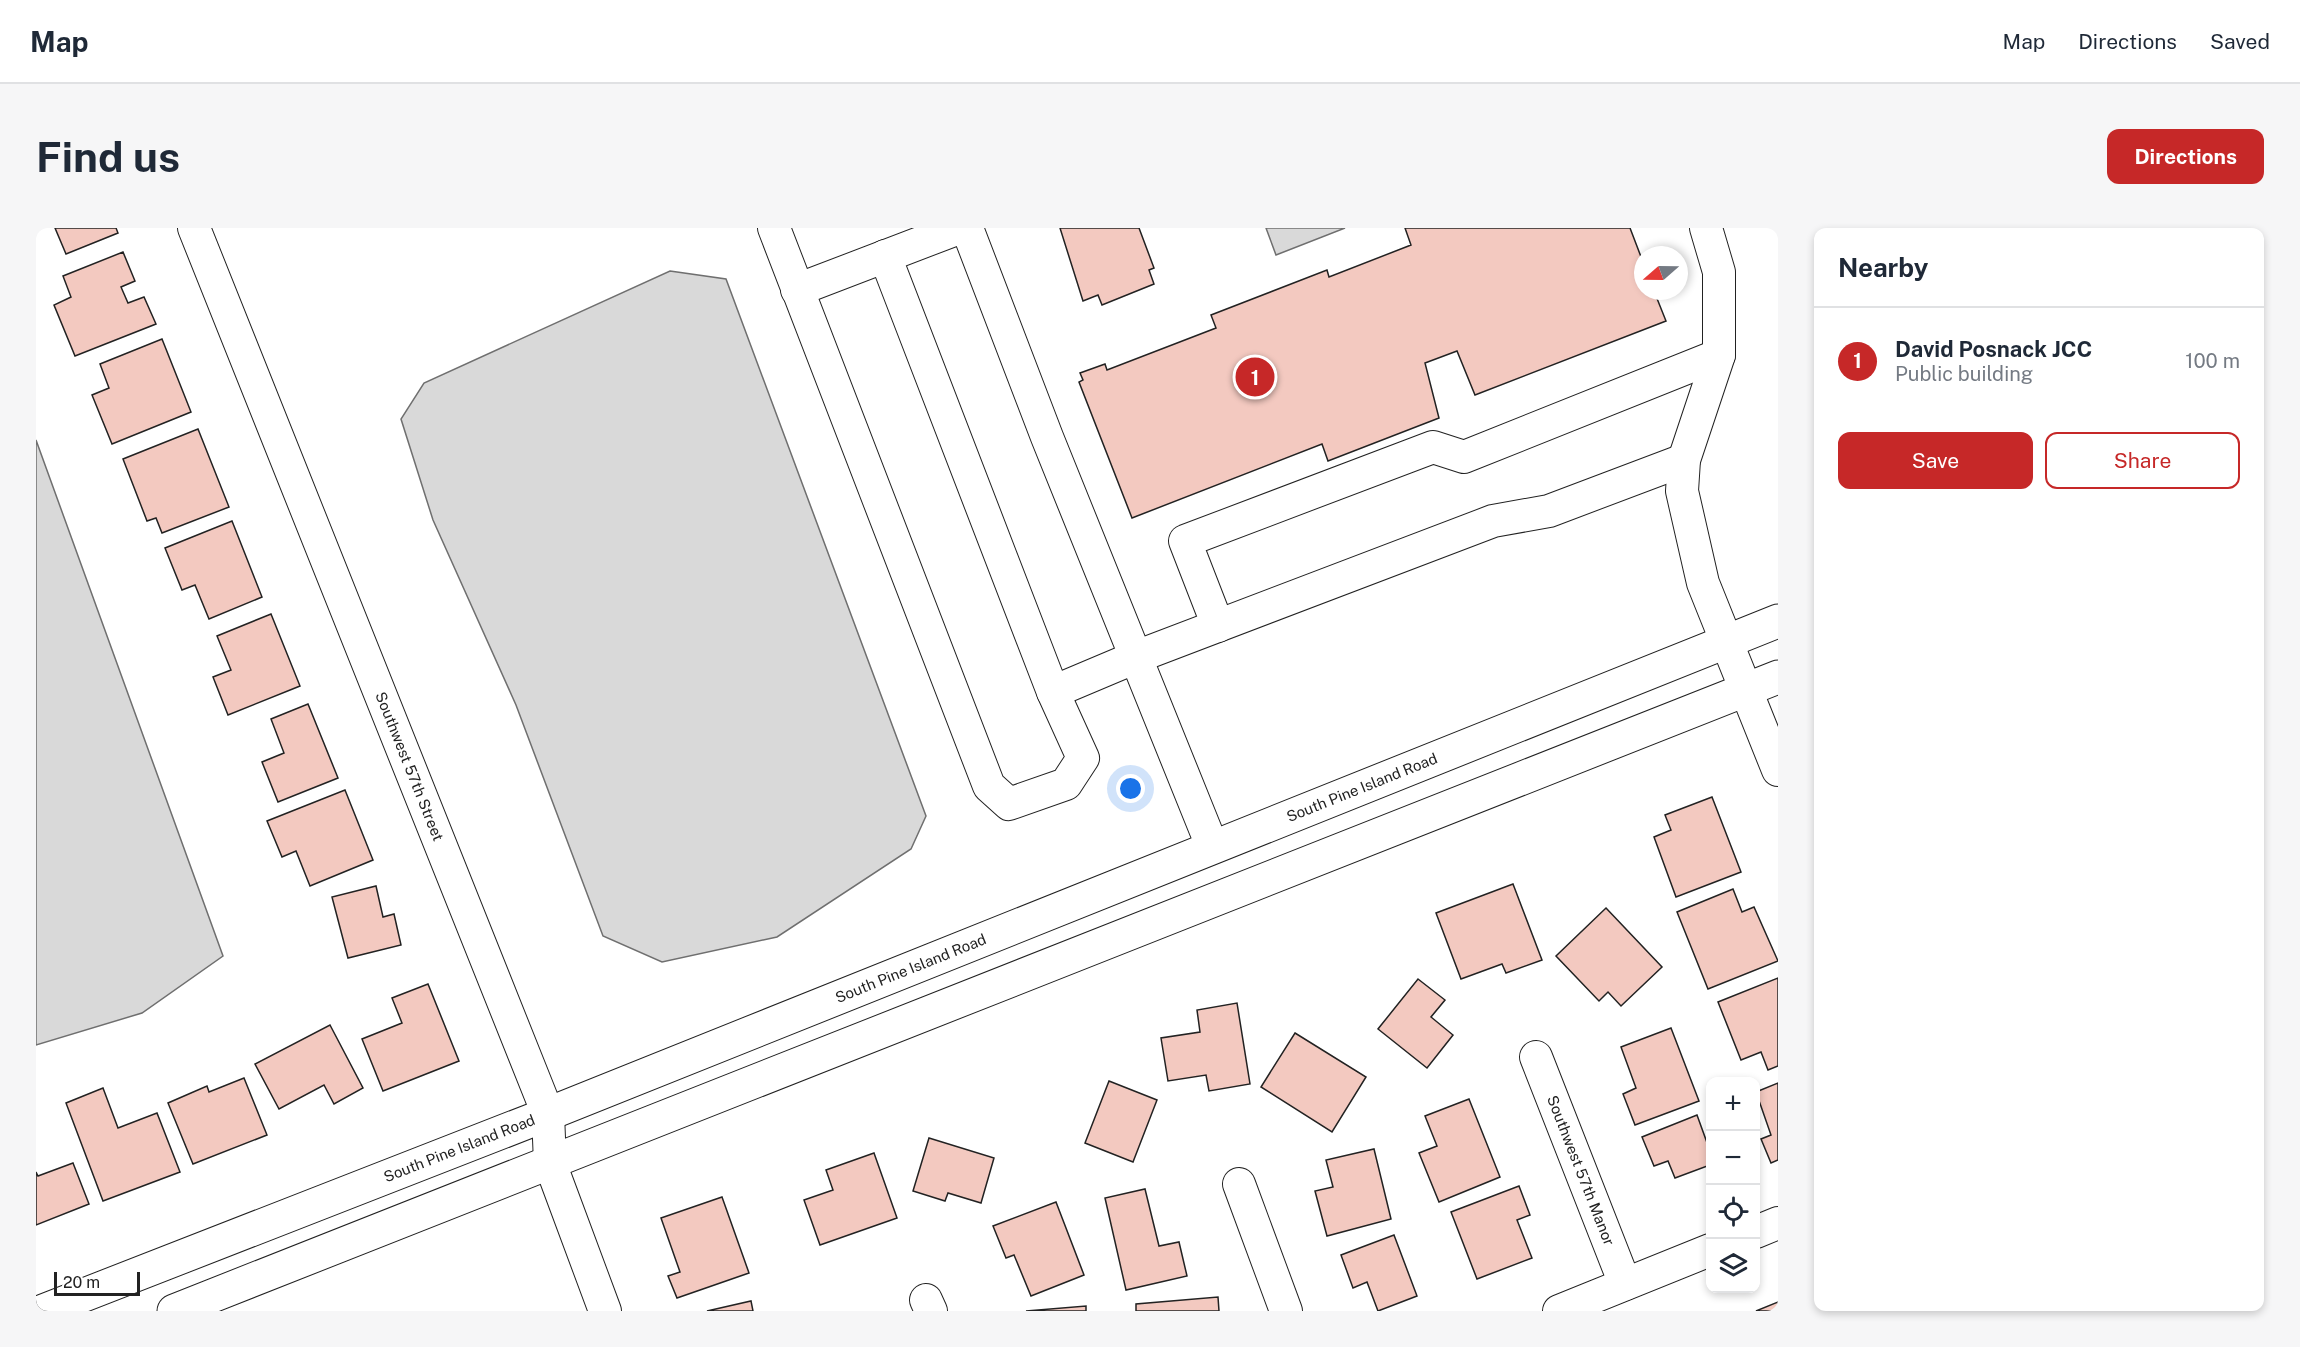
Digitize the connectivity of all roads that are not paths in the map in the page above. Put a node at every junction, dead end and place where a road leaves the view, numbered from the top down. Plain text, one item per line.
1 (194, 228) edge
2 (774, 228) edge
3 (959, 228) edge
4 (967, 228) edge
5 (1706, 228) edge
6 (885, 256) junction
7 (797, 290) junction
8 (1719, 355) junction
9 (1684, 460) junction
10 (1778, 621) edge
11 (1218, 626) junction
12 (1727, 641) junction
13 (1136, 657) junction
14 (1778, 677) edge
15 (1744, 690) junction
16 (1053, 692) junction
17 (1778, 770) edge
18 (1212, 846) junction
19 (1536, 1057) dead end
20 (548, 1114) junction
21 (550, 1164) junction
22 (1239, 1184) dead end
23 (1778, 1223) edge
24 (1760, 1230) edge
25 (1706, 1252) edge
26 (1625, 1284) junction
27 (43, 1311) edge
28 (174, 1311) edge
29 (605, 1311) edge
30 (1286, 1311) edge
31 (1559, 1311) edge

1 - 20 street, Southwest 57th Street
2 - 7 street
3 - 6 street
4 - 13 street
5 - 8 street
6 - 7 street
6 - 16 street
7 - 16 street
8 - 9 street
8 - 11 street
9 - 11 street
9 - 12 street
10 - 12 main road, South Pine Island Road
11 - 13 street
12 - 15 street
12 - 18 main road, South Pine Island Road
13 - 16 street
13 - 18 street
14 - 15 main road
15 - 17 street
15 - 21 main road
18 - 20 main road, South Pine Island Road
19 - 26 street, Southwest 57th Manor
20 - 21 street, Southwest 57th Street
20 - 27 main road, South Pine Island Road
21 - 28 main road
21 - 29 street, Southwest 57th Street
22 - 30 street
23 - 24 street
25 - 26 street
26 - 31 street

